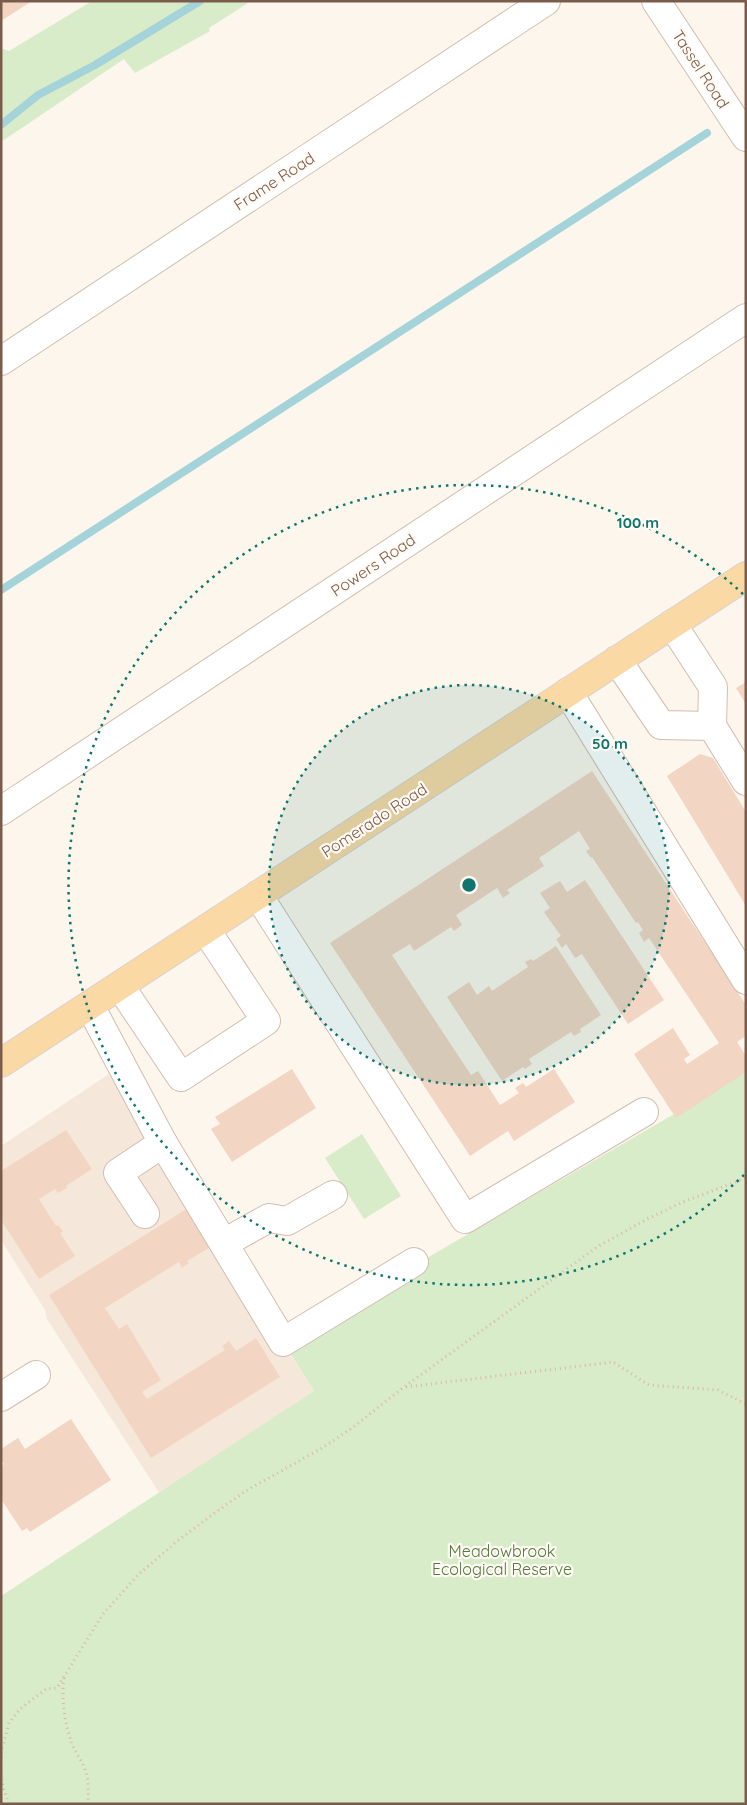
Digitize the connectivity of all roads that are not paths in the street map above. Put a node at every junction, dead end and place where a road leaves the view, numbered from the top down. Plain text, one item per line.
1 (546, 1) edge
2 (656, 1) edge
3 (746, 137) edge
4 (746, 318) edge
5 (1, 361) edge
6 (745, 579) edge
7 (672, 624) junction
8 (617, 660) junction
9 (568, 692) junction
10 (712, 726) junction
11 (746, 781) edge
12 (1, 812) edge
13 (258, 895) junction
14 (206, 930) junction
15 (746, 980) edge
16 (120, 986) junction
17 (90, 1006) junction
18 (1, 1063) edge
19 (644, 1112) dead end
20 (163, 1143) junction
21 (333, 1195) dead end
22 (145, 1214) dead end
23 (224, 1243) junction
24 (414, 1262) dead end
25 (36, 1375) dead end
26 (1, 1397) edge

1 - 5 street, Frame Road
2 - 3 street, Tassel Road
4 - 12 street, Powers Road
6 - 7 main road, Pomerado Road
7 - 8 main road, Pomerado Road
7 - 10 street
8 - 9 main road, Pomerado Road
8 - 10 street
9 - 13 main road, Pomerado Road
9 - 15 street
10 - 11 street
13 - 14 main road, Pomerado Road
13 - 19 street
14 - 16 main road, Pomerado Road
14 - 16 street
16 - 17 main road, Pomerado Road
17 - 18 main road, Pomerado Road
17 - 20 street
20 - 22 street
20 - 23 street
21 - 23 street
23 - 24 street
25 - 26 street

